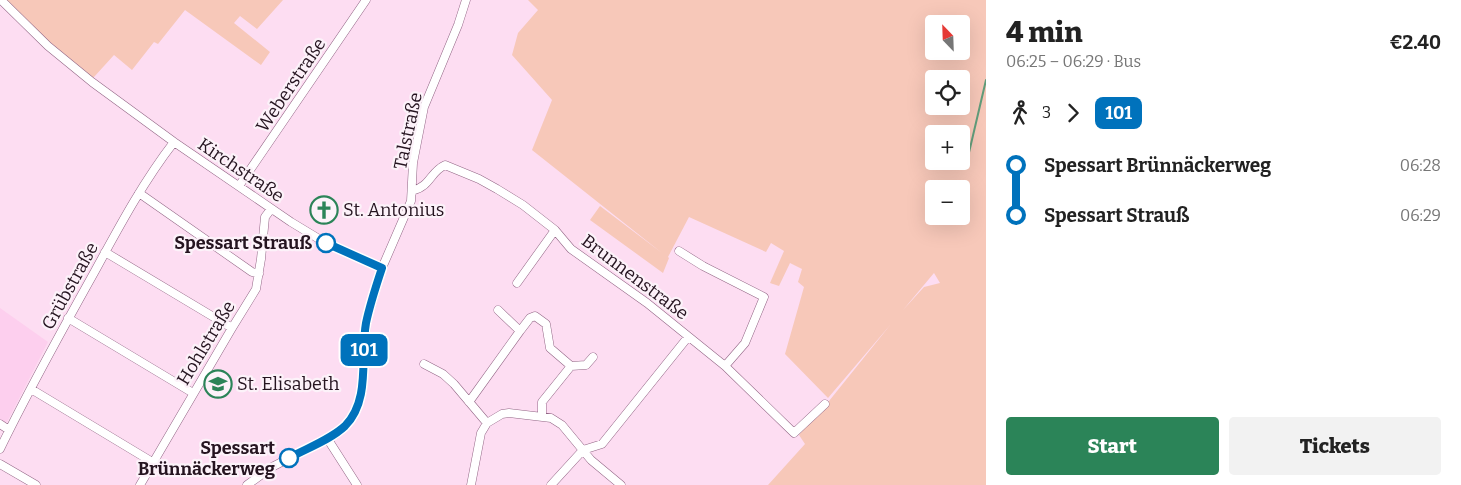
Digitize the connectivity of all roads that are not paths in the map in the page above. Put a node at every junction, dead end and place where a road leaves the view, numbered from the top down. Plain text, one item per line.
1 (2, 0) edge
2 (366, 0) edge
3 (466, 0) edge
4 (174, 142) junction
5 (239, 186) junction
6 (412, 191) junction
7 (139, 193) junction
8 (272, 209) junction
9 (555, 230) junction
10 (679, 251) dead end
11 (105, 252) junction
12 (382, 268) junction
13 (259, 274) junction
14 (517, 283) dead end
15 (498, 310) dead end
16 (68, 318) junction
17 (232, 328) junction
18 (520, 331) junction
19 (688, 337) junction
20 (594, 357) dead end
21 (424, 364) dead end
22 (571, 366) junction
23 (725, 366) junction
24 (31, 390) junction
25 (193, 393) junction
26 (469, 402) junction
27 (825, 404) dead end
28 (542, 416) junction
29 (487, 423) junction
30 (0, 424) edge
31 (9, 430) junction
32 (327, 438) junction
33 (0, 449) edge
34 (583, 450) junction
35 (154, 463) junction
36 (0, 464) edge
37 (36, 485) edge
38 (140, 485) edge
39 (247, 485) edge
40 (357, 485) edge
41 (471, 485) edge
42 (551, 485) edge
43 (621, 485) edge

1 - 4 street, Kirchstraße
2 - 5 street, Weberstraße
3 - 6 street, Talstraße
4 - 5 street, Kirchstraße
4 - 7 street, Grübstraße
5 - 8 street, Kirchstraße
6 - 9 street, Brunnenstraße
6 - 12 street, Talstraße
7 - 11 street, Grübstraße
7 - 13 street
8 - 12 street, Kirchstraße
8 - 13 street, Hohlstraße
9 - 14 street
9 - 19 street, Brunnenstraße
10 - 23 street
11 - 16 street, Grübstraße
11 - 17 street
12 - 32 street, Talstraße
13 - 17 street, Hohlstraße
15 - 18 street
16 - 24 street, Grübstraße
16 - 25 street
17 - 25 street, Hohlstraße
18 - 22 street
18 - 26 street
19 - 23 street, Brunnenstraße
19 - 34 street
20 - 22 street
21 - 26 street
22 - 28 street
23 - 27 street, Brunnenstraße
24 - 31 street, Grübstraße
24 - 35 street
25 - 35 street, Hohlstraße
26 - 29 street
28 - 29 street
28 - 34 street
29 - 41 street
30 - 31 street
31 - 33 street, Grübstraße
32 - 39 street, Talstraße
32 - 40 street
34 - 42 street
34 - 43 street
35 - 38 street, Hohlstraße
36 - 37 street

